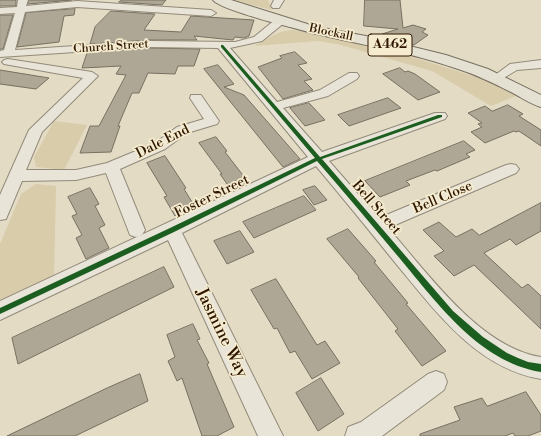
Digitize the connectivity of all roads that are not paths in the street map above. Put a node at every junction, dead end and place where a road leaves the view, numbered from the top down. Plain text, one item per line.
1 (219, 0) edge
2 (22, 5) edge
3 (0, 11) edge
4 (211, 13) dead end
5 (280, 20) junction
6 (222, 46) junction
7 (8, 56) edge
8 (541, 64) edge
9 (0, 70) edge
10 (353, 76) dead end
11 (497, 78) junction
12 (196, 98) dead end
13 (541, 102) edge
14 (273, 107) junction
15 (440, 116) dead end
16 (318, 159) junction
17 (111, 167) junction
18 (511, 169) dead end
19 (15, 176) junction
20 (0, 214) edge
21 (376, 226) junction
22 (136, 230) dead end
23 (172, 230) junction
24 (0, 310) edge
25 (535, 368) edge
26 (436, 382) dead end
27 (271, 436) edge
28 (357, 436) edge

1 - 5 main road, A462
2 - 3 street
2 - 4 street
2 - 7 street
5 - 6 street, Church Street
5 - 11 main road, Blockall / A462
6 - 7 street, Church Street
6 - 14 street, Bell Street
7 - 9 street
7 - 19 street
8 - 11 street
10 - 14 street
11 - 13 main road, A462
12 - 17 street, Dale End
14 - 16 street, Bell Street
15 - 16 street, Foster Street
16 - 21 street, Bell Street
16 - 23 street, Foster Street
17 - 19 street, Dale End
17 - 22 street
18 - 21 street, Bell Close
19 - 20 street
21 - 25 street, Bell Street
23 - 24 street, Foster Street
23 - 27 street, Jasmine Way
26 - 28 street

